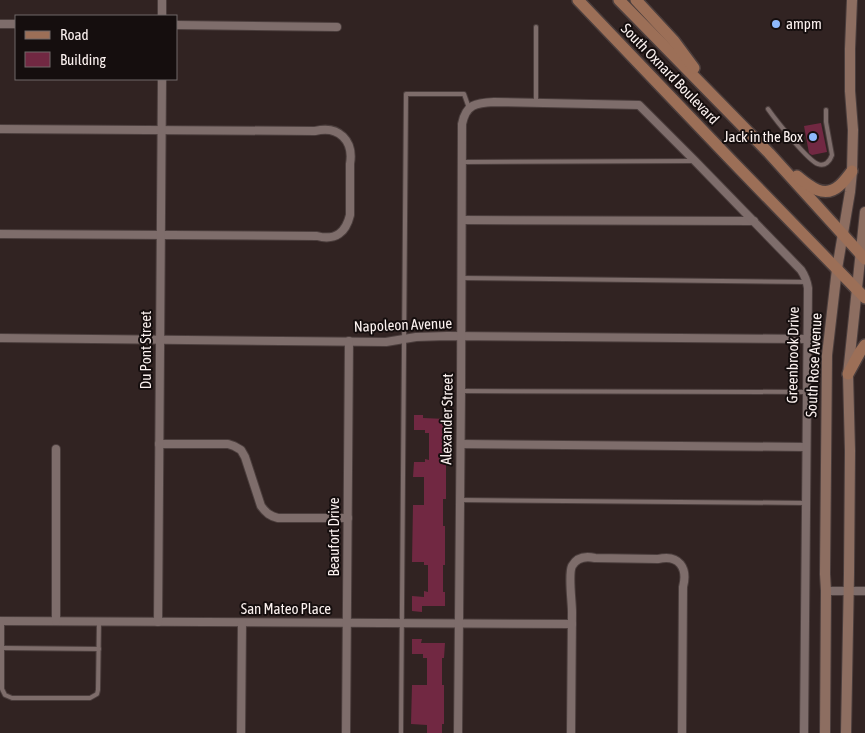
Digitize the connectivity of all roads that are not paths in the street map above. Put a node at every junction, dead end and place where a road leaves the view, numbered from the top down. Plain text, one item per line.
1 (162, 0) edge
2 (571, 0) edge
3 (578, 0) edge
4 (619, 0) edge
5 (636, 0) edge
6 (852, 0) edge
7 (162, 15) edge
8 (0, 24) edge
9 (15, 24) edge
10 (178, 25) edge
11 (337, 27) dead end
12 (536, 27) dead end
13 (606, 30) junction
14 (162, 80) edge
15 (536, 103) junction
16 (722, 105) junction
17 (469, 108) junction
18 (768, 109) dead end
19 (826, 110) dead end
20 (0, 129) edge
21 (161, 130) junction
22 (769, 153) junction
23 (695, 161) junction
24 (462, 162) junction
25 (852, 171) junction
26 (865, 212) edge
27 (462, 220) junction
28 (754, 221) junction
29 (0, 234) edge
30 (160, 234) junction
31 (843, 235) junction
32 (863, 256) edge
33 (837, 269) junction
34 (462, 278) junction
35 (807, 282) junction
36 (857, 289) junction
37 (865, 298) edge
38 (462, 336) junction
39 (0, 338) edge
40 (160, 339) junction
41 (404, 339) junction
42 (807, 339) junction
43 (349, 341) junction
44 (865, 346) edge
45 (848, 374) junction
46 (461, 391) junction
47 (807, 392) junction
48 (159, 444) junction
49 (461, 444) junction
50 (806, 447) junction
51 (56, 449) dead end
52 (460, 500) junction
53 (806, 502) junction
54 (348, 518) junction
55 (826, 591) junction
56 (848, 591) junction
57 (865, 591) edge
58 (1, 621) edge
59 (56, 621) junction
60 (99, 621) junction
61 (158, 622) junction
62 (242, 622) junction
63 (347, 622) junction
64 (402, 623) junction
65 (459, 623) junction
66 (572, 624) junction
67 (2, 648) junction
68 (99, 649) junction
69 (241, 733) edge
70 (346, 733) edge
71 (401, 733) edge
72 (458, 733) edge
73 (571, 733) edge
74 (682, 733) edge
75 (804, 733) edge
76 (825, 733) edge
77 (846, 733) edge

1 - 7 street
2 - 13 main road
3 - 13 main road, South Oxnard Boulevard
4 - 16 main road, South Oxnard Boulevard
5 - 16 main road
6 - 25 main road, South Rose Avenue
8 - 9 street
10 - 11 street
12 - 15 lane
13 - 33 main road, South Oxnard Boulevard
14 - 21 street, Du Pont Street
15 - 17 street
15 - 23 street
16 - 22 main road, South Oxnard Boulevard
17 - 24 street, Alexander Street
17 - 41 lane
18 - 19 lane
20 - 21 street
21 - 30 street, Du Pont Street
21 - 30 street
22 - 25 main road
22 - 31 main road, South Oxnard Boulevard
23 - 24 lane
23 - 28 street
24 - 27 street, Alexander Street
25 - 31 main road, South Rose Avenue
26 - 32 main road
27 - 28 street
27 - 34 street, Alexander Street
28 - 35 street
29 - 30 street
30 - 40 street, Du Pont Street
31 - 32 main road, South Oxnard Boulevard
31 - 33 main road, South Rose Avenue
32 - 36 main road
33 - 36 main road, South Oxnard Boulevard
33 - 55 main road, South Rose Avenue
34 - 35 lane
34 - 38 street, Alexander Street
35 - 42 street, Greenbrook Drive
36 - 37 main road, South Oxnard Boulevard
36 - 45 main road
38 - 41 street, Napoleon Avenue
38 - 42 street, Napoleon Avenue
38 - 46 street, Alexander Street
39 - 40 street, Napoleon Avenue
40 - 43 street, Napoleon Avenue
40 - 48 street, Du Pont Street
41 - 43 street, Napoleon Avenue
41 - 64 lane
42 - 47 street, Greenbrook Drive
43 - 54 street, Beaufort Drive
44 - 45 main road
45 - 56 main road
46 - 47 lane
46 - 49 street, Alexander Street
47 - 50 street, Greenbrook Drive
48 - 54 street
48 - 61 street, Du Pont Street
49 - 50 street
49 - 52 street, Alexander Street
50 - 53 street, Greenbrook Drive
51 - 59 street
52 - 53 lane
52 - 65 street, Alexander Street
53 - 75 street, Greenbrook Drive
54 - 63 street, Beaufort Drive
55 - 56 street
55 - 76 main road, South Rose Avenue
56 - 57 street
56 - 77 main road
58 - 59 street, San Mateo Place
58 - 67 lane
59 - 60 street, San Mateo Place
60 - 61 street, San Mateo Place
60 - 68 lane
61 - 62 street, San Mateo Place
62 - 63 street, San Mateo Place
62 - 69 street
63 - 64 street, San Mateo Place
63 - 70 street, Beaufort Drive
64 - 65 street, San Mateo Place
64 - 71 lane
65 - 66 street, San Mateo Place
65 - 72 street, Alexander Street
66 - 73 street
66 - 74 street
67 - 68 lane
67 - 68 lane

